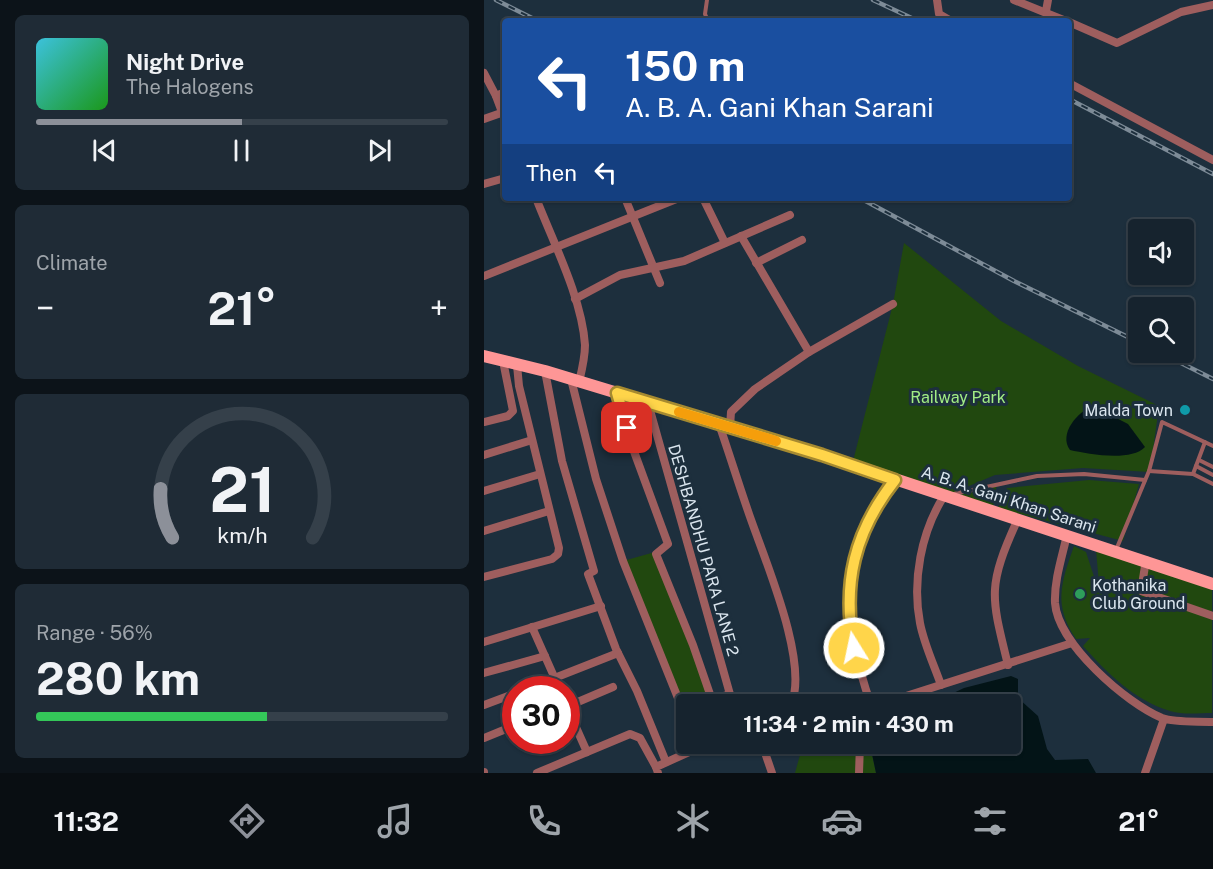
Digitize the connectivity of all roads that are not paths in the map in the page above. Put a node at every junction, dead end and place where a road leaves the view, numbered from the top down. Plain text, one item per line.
1 (706, 0) edge
2 (1014, 0) edge
3 (1048, 0) edge
4 (937, 3) edge
5 (1213, 5) edge
6 (1046, 11) junction
7 (707, 18) edge
8 (946, 18) edge
9 (1060, 18) edge
10 (1072, 24) edge
11 (484, 74) edge
12 (1072, 85) edge
13 (502, 93) edge
14 (496, 96) junction
15 (502, 114) edge
16 (502, 117) edge
17 (484, 119) edge
18 (1213, 160) edge
19 (502, 179) edge
20 (484, 184) edge
21 (537, 201) edge
22 (626, 201) edge
23 (672, 201) edge
24 (704, 201) edge
25 (790, 215) dead end
26 (634, 217) junction
27 (741, 236) junction
28 (802, 240) dead end
29 (725, 243) junction
30 (554, 246) junction
31 (756, 263) junction
32 (655, 267) junction
33 (484, 276) edge
34 (660, 283) dead end
35 (575, 299) junction
36 (893, 304) dead end
37 (809, 352) junction
38 (484, 356) edge
39 (503, 361) junction
40 (517, 365) junction
41 (545, 371) junction
42 (575, 380) junction
43 (617, 393) junction
44 (648, 403) junction
45 (484, 422) edge
46 (725, 426) junction
47 (532, 440) junction
48 (1205, 442) junction
49 (1213, 446) edge
50 (484, 454) edge
51 (1198, 460) junction
52 (1196, 466) junction
53 (1213, 467) edge
54 (1149, 471) junction
55 (540, 474) junction
56 (1194, 474) junction
57 (1213, 475) edge
58 (895, 480) junction
59 (1145, 480) junction
60 (1213, 484) edge
61 (484, 490) edge
62 (944, 496) junction
63 (549, 511) junction
64 (1017, 521) junction
65 (484, 531) edge
66 (1067, 535) junction
67 (1116, 550) junction
68 (1146, 560) junction
69 (484, 577) edge
70 (1213, 584) edge
71 (601, 606) junction
72 (1213, 616) edge
73 (532, 627) junction
74 (484, 642) edge
75 (1072, 643) junction
76 (618, 653) junction
77 (545, 656) junction
78 (1008, 665) junction
79 (484, 673) edge
80 (554, 676) edge
81 (560, 676) edge
82 (941, 685) junction
83 (613, 687) dead end
84 (679, 694) edge
85 (710, 694) edge
86 (730, 694) edge
87 (795, 694) edge
88 (867, 694) edge
89 (913, 694) edge
90 (502, 698) edge
91 (580, 701) edge
92 (484, 705) edge
93 (1164, 719) junction
94 (1213, 722) edge
95 (502, 731) edge
96 (580, 736) edge
97 (484, 738) edge
98 (587, 752) junction
99 (682, 754) edge
100 (765, 754) edge
101 (860, 754) edge
102 (666, 762) junction
103 (657, 770) edge
104 (537, 773) edge
105 (772, 773) edge
106 (859, 773) edge
107 (1145, 773) edge

1 - 7 lane
2 - 6 street
3 - 6 street
4 - 8 street
5 - 10 street
6 - 9 street
11 - 14 street
12 - 18 street
13 - 14 street
14 - 15 street
16 - 17 street
19 - 20 street
21 - 30 street
22 - 26 street
23 - 26 street
24 - 29 street
25 - 27 street
26 - 30 street
26 - 32 street
27 - 29 street
27 - 31 street
28 - 31 street
29 - 32 street
30 - 33 street
30 - 35 street
31 - 37 street
32 - 34 street
32 - 35 street
35 - 42 street
36 - 37 street
37 - 46 street
38 - 39 main road, A. B. A. Gani Khan Sarani
39 - 40 main road, A. B. A. Gani Khan Sarani
39 - 45 street
40 - 41 main road, A. B. A. Gani Khan Sarani
40 - 47 street
41 - 42 main road, A. B. A. Gani Khan Sarani
41 - 71 street
42 - 43 main road, A. B. A. Gani Khan Sarani
42 - 84 street
43 - 44 main road, A. B. A. Gani Khan Sarani
43 - 85 street
44 - 46 main road, A. B. A. Gani Khan Sarani
44 - 86 street, DESHBANDHU PARA LANE 2
46 - 58 main road, A. B. A. Gani Khan Sarani
46 - 87 street
47 - 50 street
47 - 55 street
48 - 49 lane
48 - 51 lane
48 - 54 lane
51 - 52 lane
51 - 53 lane
52 - 56 lane
52 - 57 lane
54 - 56 lane
54 - 59 lane
55 - 61 street
55 - 63 street
56 - 60 lane
58 - 62 main road, A. B. A. Gani Khan Sarani
58 - 88 street
59 - 62 lane
59 - 67 lane
62 - 64 main road, A. B. A. Gani Khan Sarani
62 - 82 street
63 - 65 street
63 - 69 street
64 - 66 main road, A. B. A. Gani Khan Sarani
64 - 78 street
66 - 67 main road, A. B. A. Gani Khan Sarani
66 - 75 street
67 - 68 main road, A. B. A. Gani Khan Sarani
68 - 70 main road, A. B. A. Gani Khan Sarani
68 - 72 street
71 - 73 street
71 - 76 street
73 - 74 street
73 - 77 street
75 - 78 street
75 - 93 street
76 - 81 street
76 - 102 street
77 - 79 street
77 - 80 street
78 - 82 street
82 - 89 street
83 - 91 street
90 - 92 street
93 - 94 street
93 - 107 street
95 - 97 street
96 - 98 street
98 - 103 street
98 - 104 street
99 - 102 street
100 - 105 street
101 - 106 street
102 - 103 street

